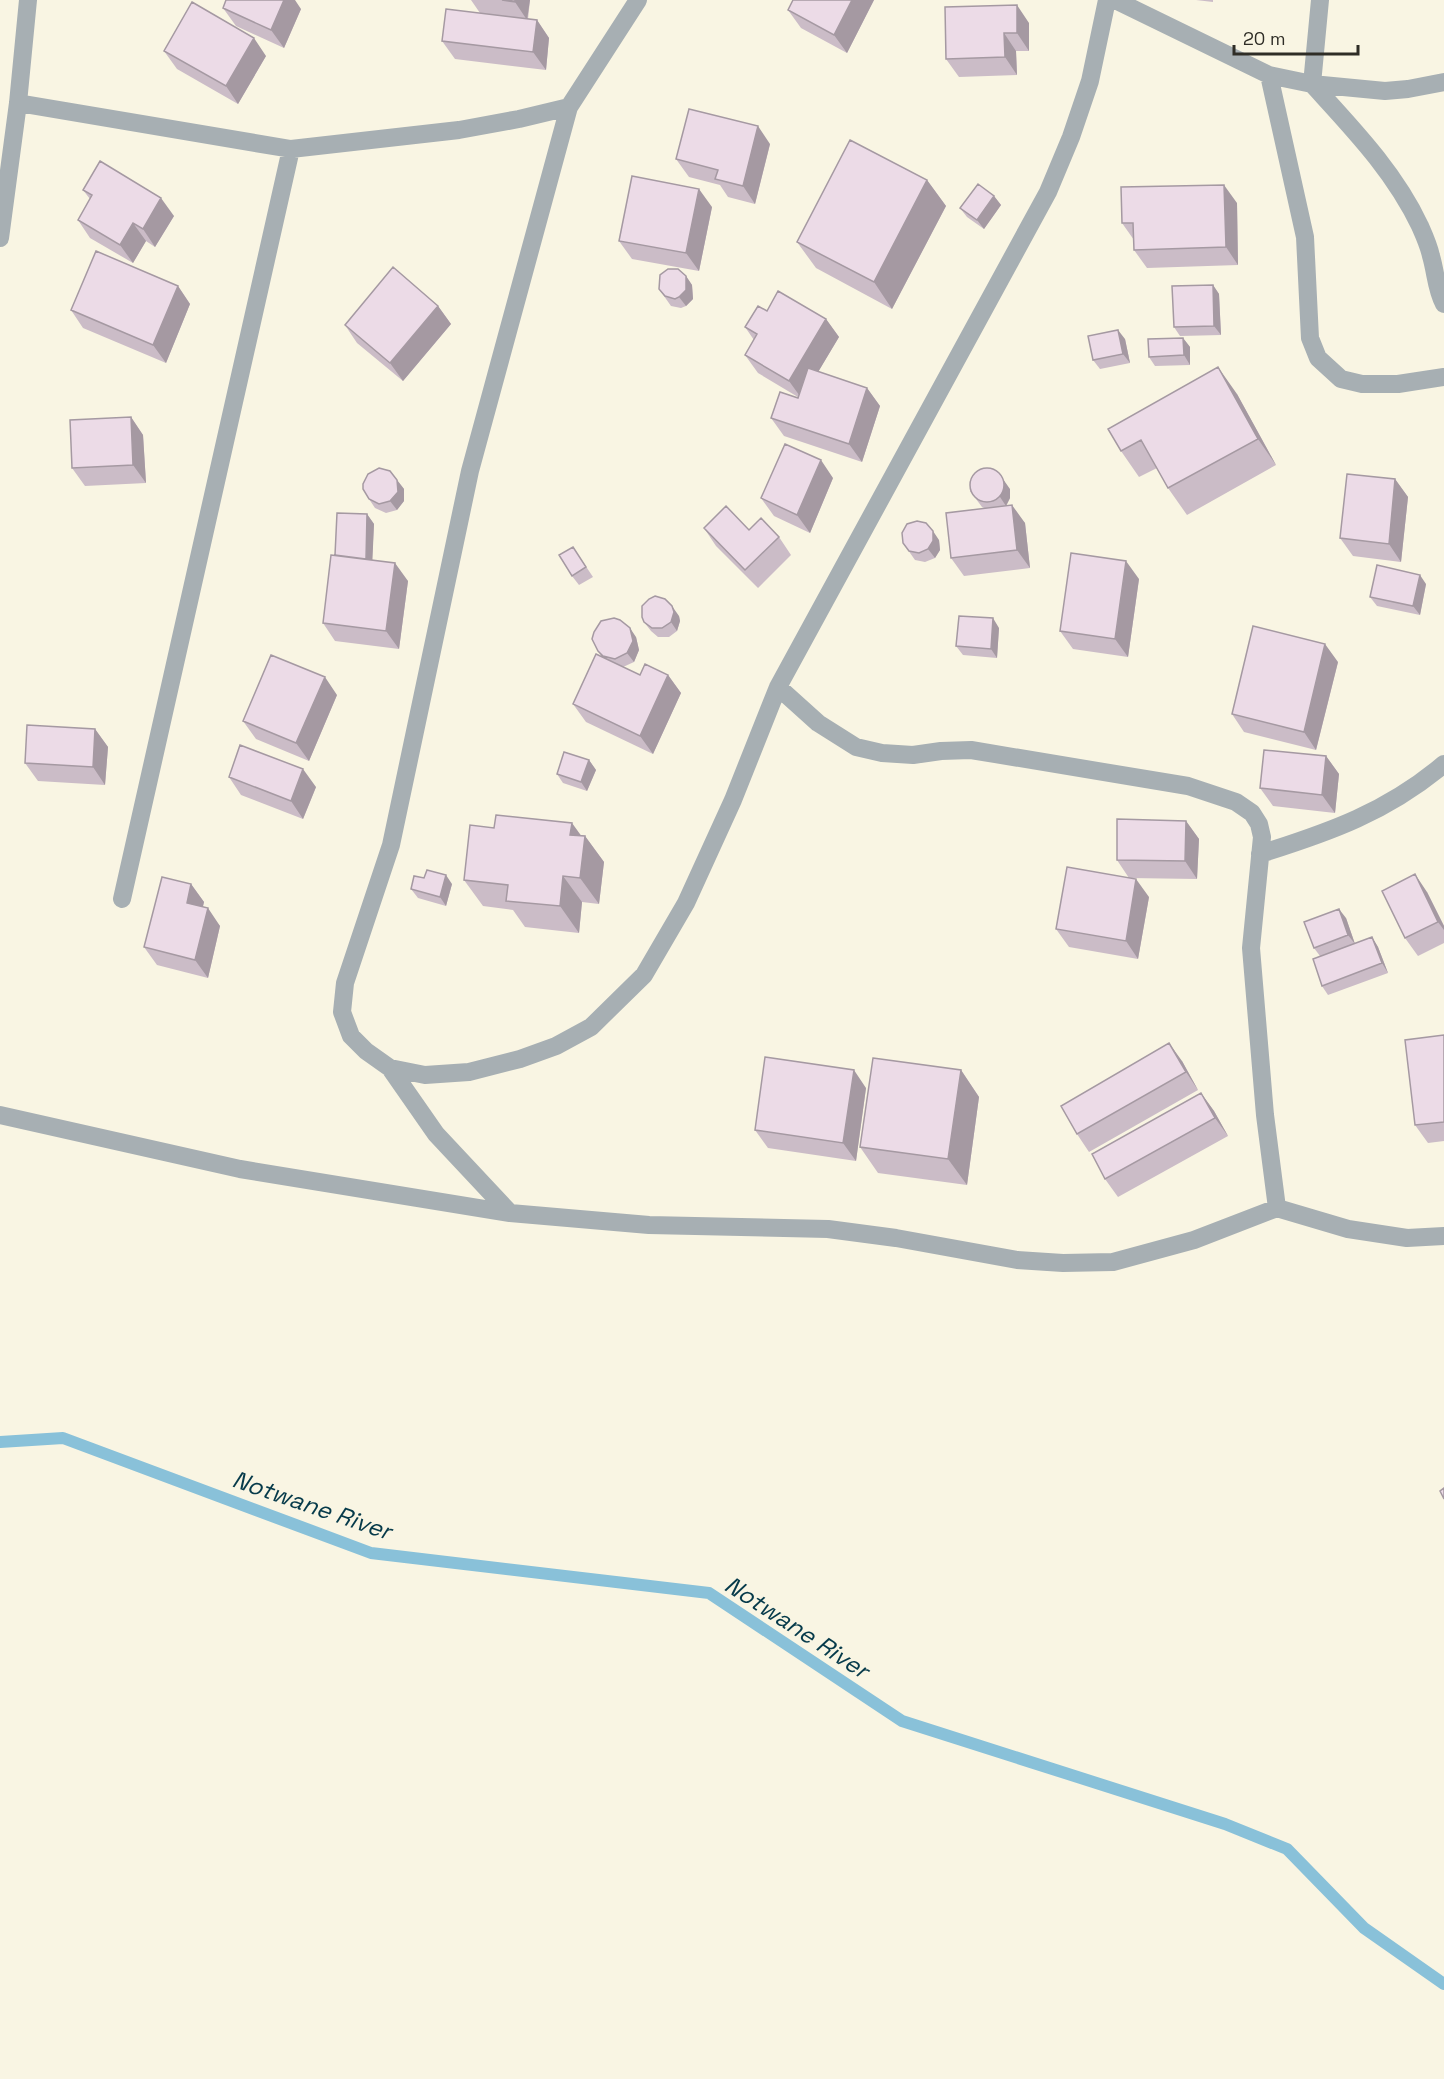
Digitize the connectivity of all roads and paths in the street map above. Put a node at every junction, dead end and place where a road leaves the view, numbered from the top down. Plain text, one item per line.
1 (28, 0) edge
2 (638, 0) edge
3 (1107, 0) edge
4 (1115, 0) edge
5 (1320, 0) edge
6 (1269, 75) junction
7 (1444, 82) edge
8 (1312, 84) junction
9 (18, 103) junction
10 (569, 107) junction
11 (291, 149) junction
12 (0, 238) edge
13 (1444, 304) edge
14 (1444, 377) edge
15 (778, 687) junction
16 (1444, 764) edge
17 (1260, 854) junction
18 (122, 899) dead end
19 (390, 1068) junction
20 (0, 1115) edge
21 (1277, 1208) junction
22 (510, 1213) junction
23 (1444, 1236) edge

1 - 9 street
2 - 10 street
3 - 15 street
4 - 6 street
5 - 8 street
6 - 8 street
6 - 14 street
7 - 8 street
8 - 13 street
9 - 11 street
9 - 12 street
10 - 11 street
10 - 19 street
11 - 18 street
15 - 17 street
15 - 19 street
16 - 17 street
17 - 21 street
19 - 22 street
20 - 22 street
21 - 22 street
21 - 23 street

